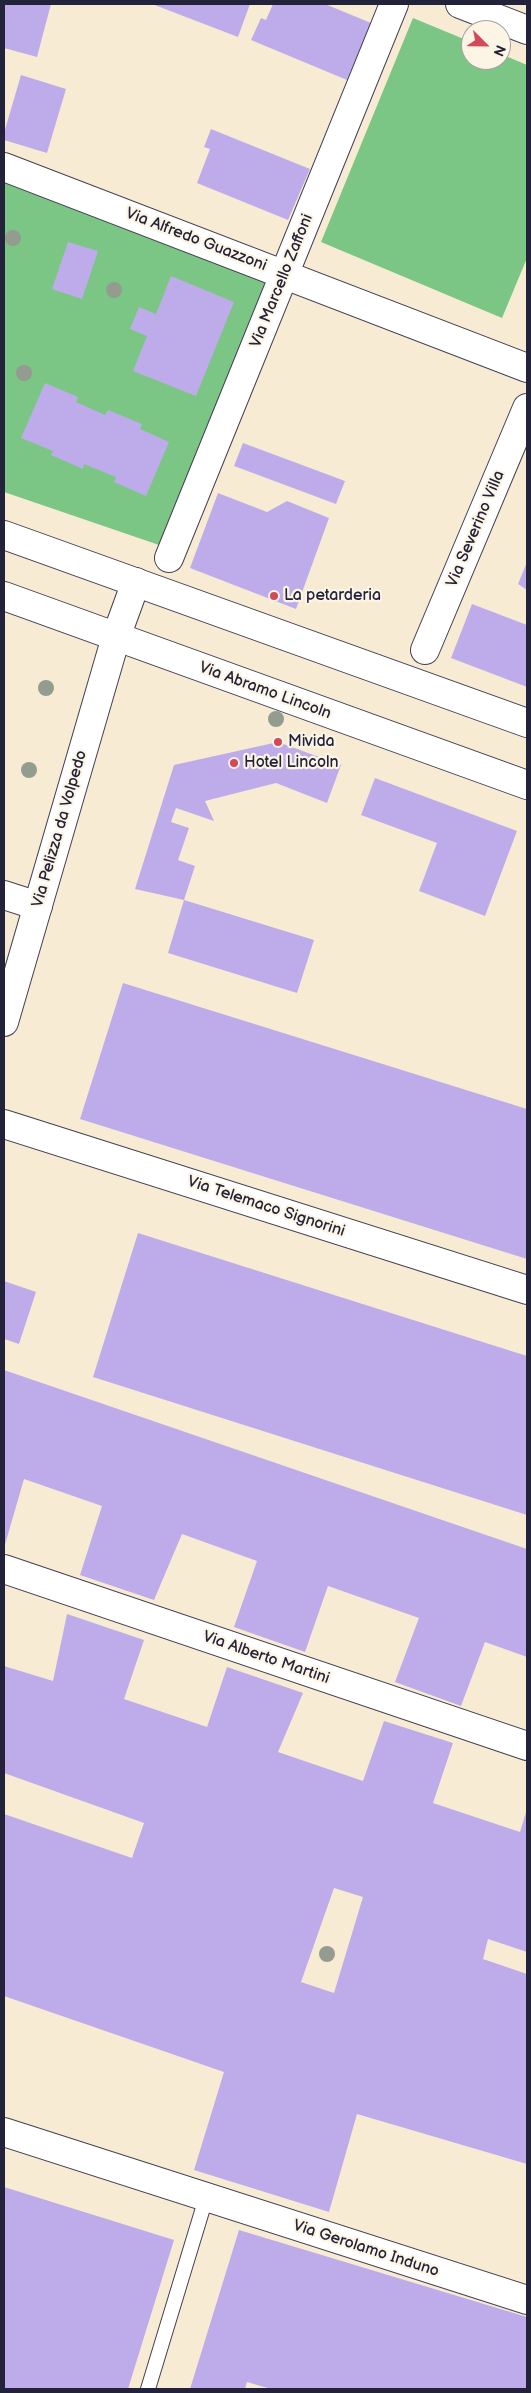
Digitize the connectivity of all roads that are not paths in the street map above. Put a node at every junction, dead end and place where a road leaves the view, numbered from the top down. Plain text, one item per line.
1 (394, 4) edge
2 (460, 4) edge
3 (527, 30) edge
4 (4, 167) edge
5 (285, 274) junction
6 (527, 368) edge
7 (527, 408) edge
8 (4, 535) edge
9 (169, 558) dead end
10 (136, 582) junction
11 (4, 596) edge
12 (116, 637) junction
13 (425, 650) dead end
14 (527, 723) edge
15 (527, 785) edge
16 (4, 895) edge
17 (38, 906) junction
18 (4, 1022) edge
19 (4, 1124) edge
20 (527, 1290) edge
21 (4, 1569) edge
22 (527, 1746) edge
23 (4, 2132) edge
24 (206, 2198) junction
25 (527, 2300) edge
26 (148, 2389) edge

1 - 5 street, Via Marcello Zaffoni
2 - 3 street
4 - 5 street, Via Alfredo Guazzoni
5 - 6 street, Via Alfredo Guazzoni
5 - 9 street, Via Marcello Zaffoni
7 - 13 street, Via Severino Villa
8 - 10 street
10 - 12 street, Via Pelizza da Volpedo
10 - 14 street
11 - 12 street, Via Abramo Lincoln
12 - 15 street, Via Abramo Lincoln
12 - 17 street, Via Pelizza da Volpedo
16 - 17 street
17 - 18 street, Via Pelizza da Volpedo
19 - 20 street, Via Telemaco Signorini
21 - 22 street, Via Alberto Martini
23 - 24 street, Via Gerolamo Induno
24 - 25 street, Via Gerolamo Induno
24 - 26 lane

